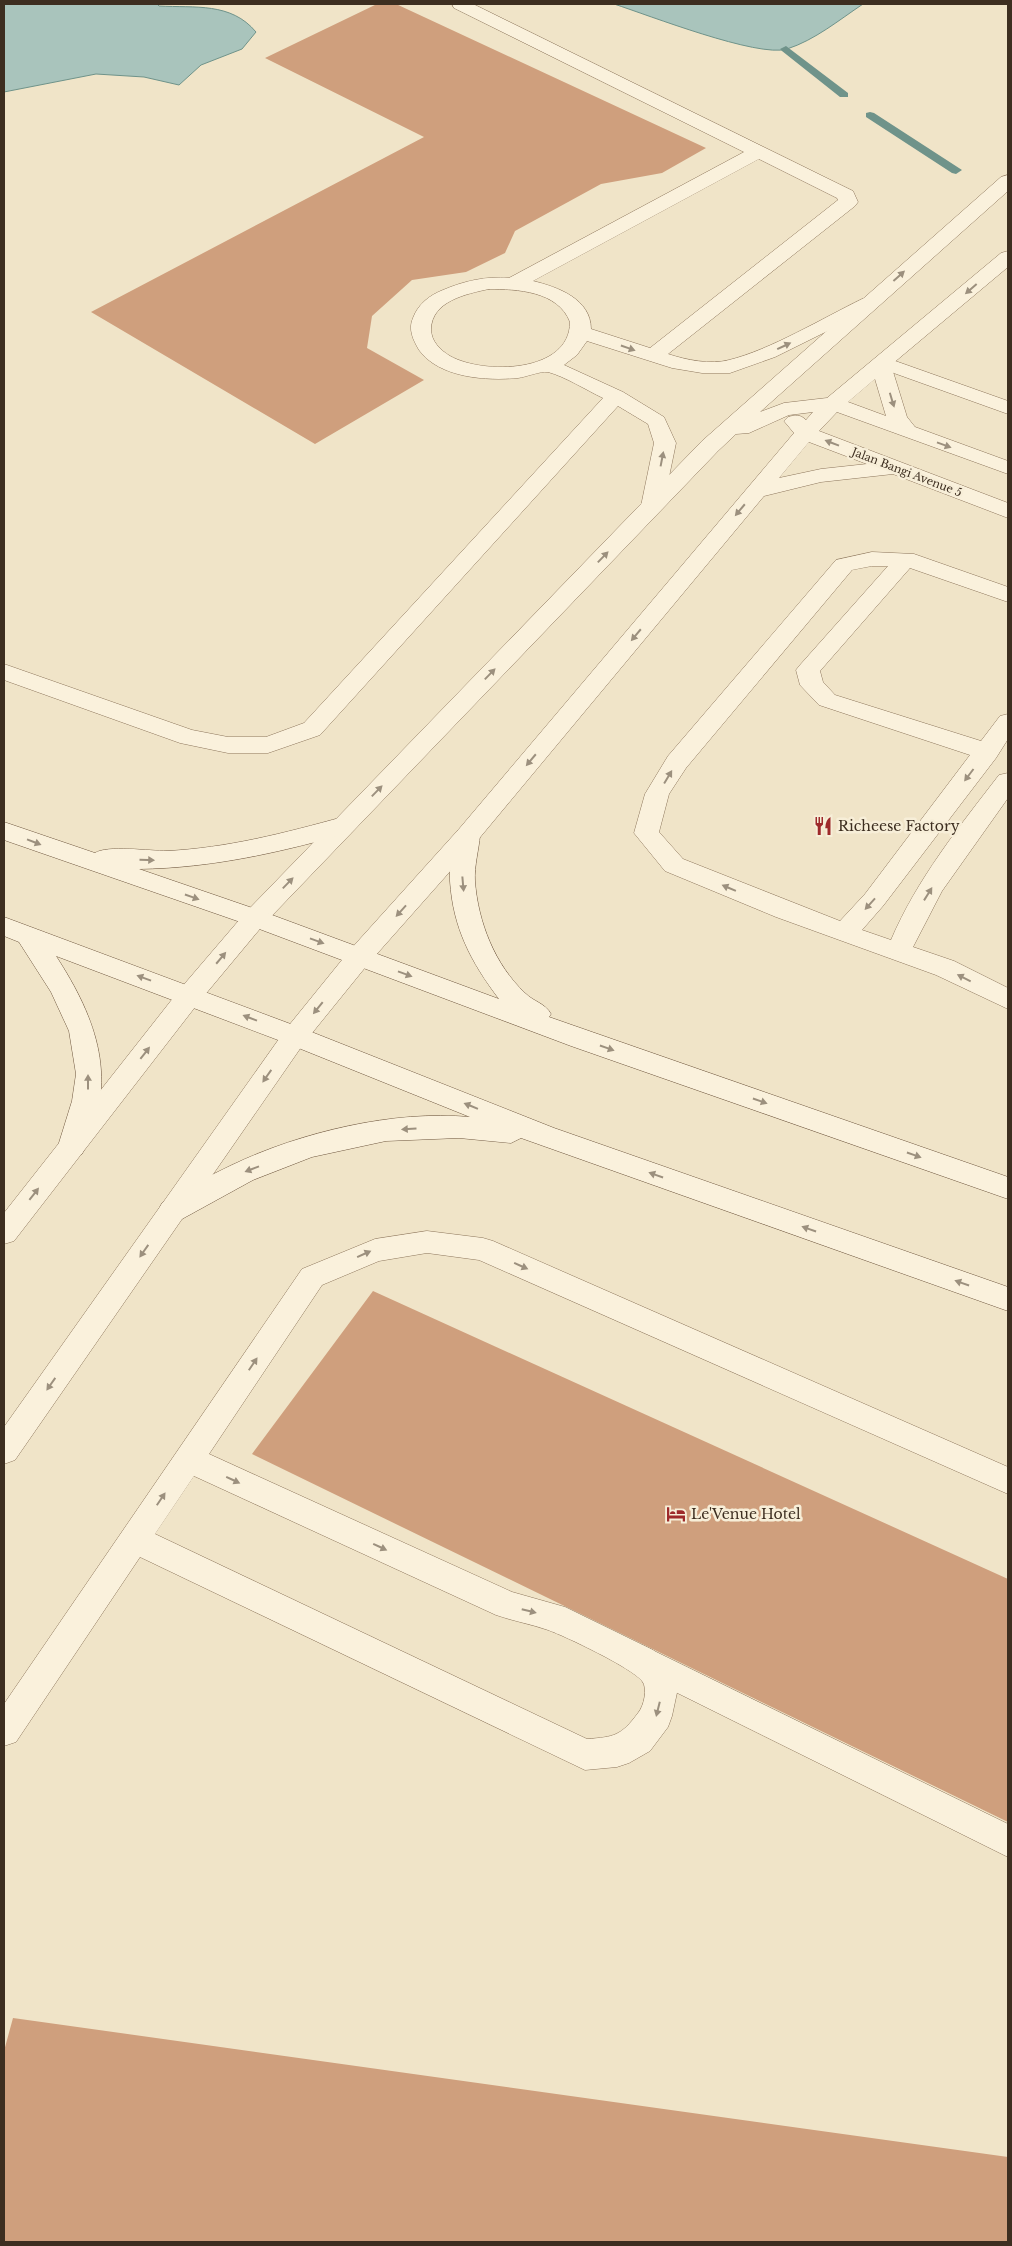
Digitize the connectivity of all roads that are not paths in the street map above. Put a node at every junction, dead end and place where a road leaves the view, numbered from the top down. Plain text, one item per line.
1 (460, 4) edge
2 (760, 151) junction
3 (1008, 180) edge
4 (1008, 257) edge
5 (514, 283) junction
6 (869, 303) junction
7 (582, 333) junction
8 (824, 344) junction
9 (653, 356) junction
10 (883, 364) junction
11 (548, 365) junction
12 (616, 396) junction
13 (833, 404) junction
14 (1008, 408) edge
15 (784, 409) junction
16 (908, 432) junction
17 (805, 433) junction
18 (710, 446) junction
19 (1008, 468) edge
20 (899, 469) junction
21 (755, 492) junction
22 (652, 506) junction
23 (1008, 510) edge
24 (906, 559) junction
25 (1008, 595) edge
26 (4, 672) edge
27 (1008, 722) edge
28 (987, 752) junction
29 (1008, 781) edge
30 (343, 826) junction
31 (4, 831) edge
32 (468, 835) junction
33 (63, 853) junction
34 (255, 918) junction
35 (4, 926) edge
36 (844, 933) junction
37 (29, 936) junction
38 (898, 953) junction
39 (359, 957) junction
40 (190, 995) junction
41 (1008, 999) edge
42 (295, 1036) junction
43 (580, 1039) junction
44 (544, 1136) junction
45 (72, 1146) junction
46 (1008, 1188) edge
47 (172, 1211) junction
48 (4, 1232) edge
49 (1008, 1299) edge
50 (4, 1451) edge
51 (188, 1459) junction
52 (1008, 1481) edge
53 (134, 1539) junction
54 (642, 1660) junction
55 (4, 1731) edge
56 (1008, 1841) edge

1 - 2 street
2 - 5 street
2 - 9 street
6 -> 3 street
4 -> 10 street
5 - 7 street
5 - 11 street
6 - 8 street
9 -> 6 street
7 -> 9 street
7 - 11 street
8 - 15 street
8 - 18 street
10 - 13 street
10 - 14 street
10 -> 16 street
11 - 12 street
22 -> 12 street
12 - 26 street
13 - 15 street
13 - 16 street
13 - 17 street
15 - 17 street
15 - 18 street
16 -> 19 street
20 -> 17 street, Jalan Bangi Avenue 5
17 - 21 street
18 - 22 street
20 - 21 street
20 - 23 street, Jalan Bangi Avenue 5
21 -> 32 street
30 -> 22 street
24 - 25 street
24 - 28 street
36 -> 24 street
27 - 28 street
28 -> 36 street
38 -> 29 street
33 -> 30 street
34 -> 30 street
31 -> 33 street
32 -> 39 street
32 -> 43 street
33 -> 34 street
34 -> 39 street
40 -> 34 street
35 - 37 street
36 - 38 street
40 -> 37 street
45 -> 37 street
41 -> 38 street
39 -> 42 street
39 -> 43 street
42 -> 40 street
45 -> 40 street
44 -> 42 street
42 -> 47 street
43 -> 46 street
44 -> 47 street
49 -> 44 street
48 -> 45 street
47 -> 50 street
51 -> 52 street
53 -> 51 street
51 -> 54 street
54 -> 53 street
53 - 55 street
54 - 56 street

